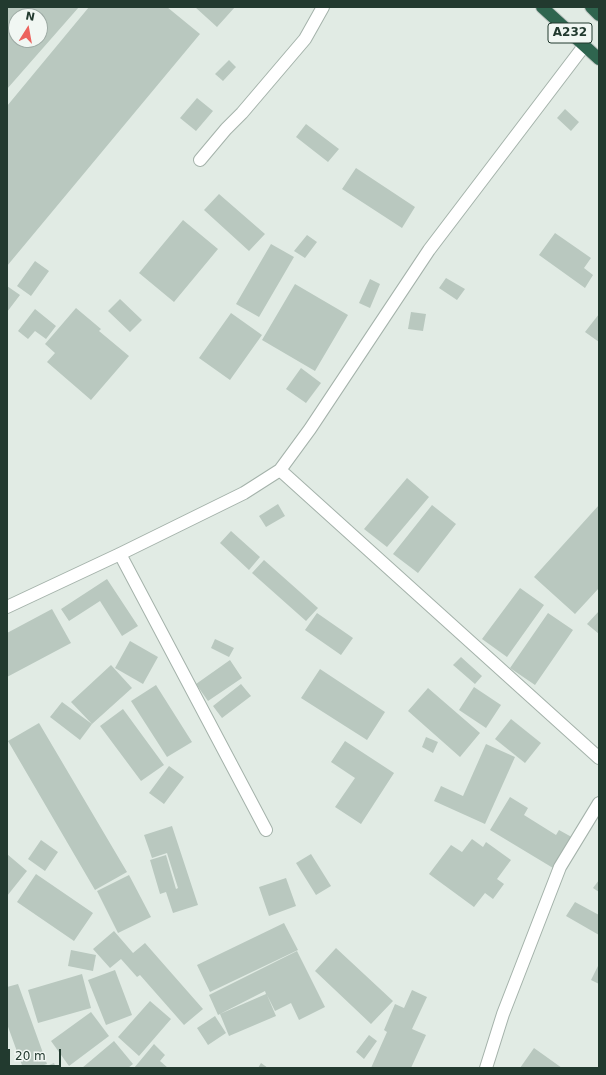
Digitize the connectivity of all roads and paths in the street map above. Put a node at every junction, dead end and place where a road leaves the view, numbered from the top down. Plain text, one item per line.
1 (323, 7) edge
2 (542, 7) edge
3 (591, 7) edge
4 (599, 15) edge
5 (584, 46) junction
6 (599, 59) edge
7 (200, 160) dead end
8 (280, 470) junction
9 (120, 554) junction
10 (7, 607) edge
11 (599, 758) edge
12 (599, 803) edge
13 (266, 830) dead end
14 (486, 1068) edge

1 - 7 street
2 - 5 highway, A232
3 - 4 highway, A232
5 - 6 highway, A232
5 - 8 street
8 - 9 street
8 - 11 street
9 - 10 street
9 - 13 street
12 - 14 street

